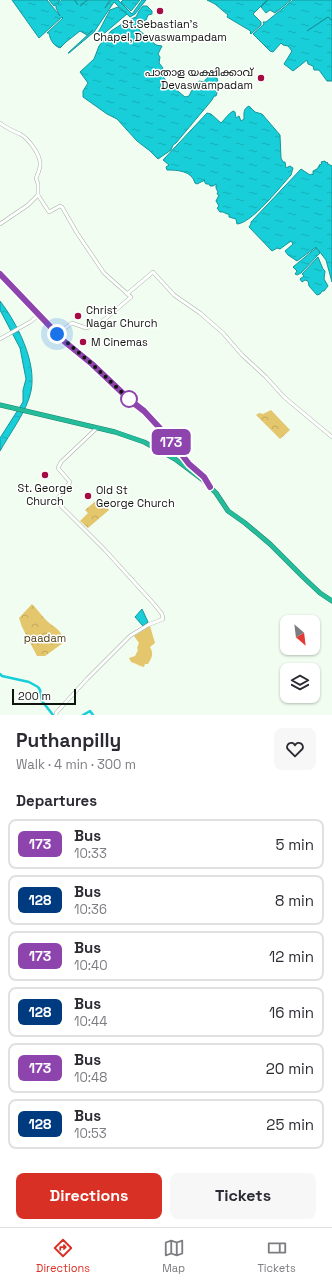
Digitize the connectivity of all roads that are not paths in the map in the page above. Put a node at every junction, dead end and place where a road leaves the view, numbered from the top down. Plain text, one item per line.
1 (0, 123) edge
2 (38, 195) junction
3 (0, 224) edge
4 (0, 274) edge
5 (127, 294) junction
6 (38, 315) junction
7 (57, 334) junction
8 (0, 339) edge
9 (0, 405) edge
10 (98, 427) junction
11 (332, 437) edge
12 (210, 487) junction
13 (332, 601) edge
14 (56, 715) edge

1 - 2 street
2 - 3 street
2 - 5 street
4 - 6 street
5 - 7 street
5 - 11 street
6 - 7 street
6 - 8 street
7 - 12 street
9 - 10 highway
10 - 12 highway
10 - 14 street
12 - 13 highway

